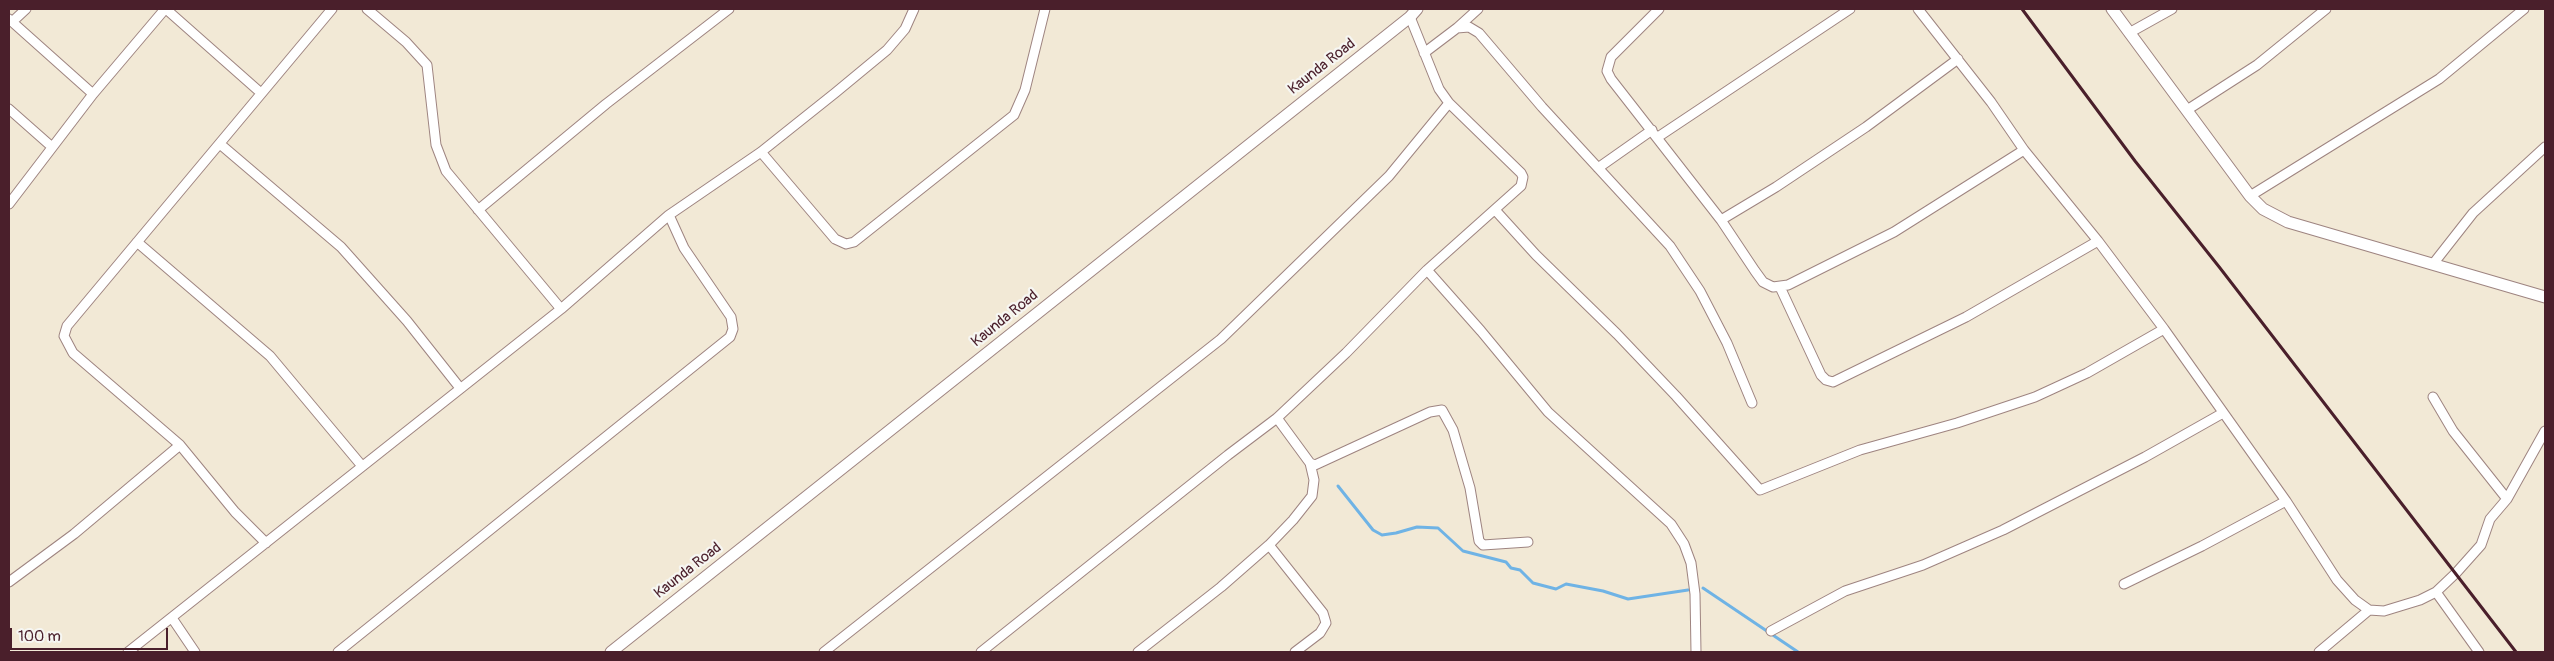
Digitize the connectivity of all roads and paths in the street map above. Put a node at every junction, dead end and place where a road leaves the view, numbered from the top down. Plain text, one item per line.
1 (26, 9) edge
2 (165, 9) edge
3 (332, 9) edge
4 (367, 9) edge
5 (729, 9) edge
6 (914, 9) edge
7 (1045, 9) edge
8 (1478, 9) edge
9 (1659, 9) edge
10 (1850, 9) edge
11 (1918, 9) edge
12 (2112, 9) edge
13 (2172, 9) edge
14 (2326, 9) edge
15 (2524, 9) edge
16 (1413, 13) edge
17 (11, 21) edge
18 (1457, 28) junction
19 (2130, 32) junction
20 (1424, 53) junction
21 (1958, 59) junction
22 (261, 93) junction
23 (93, 94) junction
24 (1449, 103) junction
25 (9, 109) edge
26 (2187, 110) junction
27 (1655, 134) junction
28 (220, 144) junction
29 (52, 147) junction
30 (2545, 147) edge
31 (2024, 150) junction
32 (761, 152) junction
33 (1598, 168) junction
34 (2250, 196) junction
35 (9, 204) edge
36 (478, 210) junction
37 (1496, 211) junction
38 (669, 215) junction
39 (1720, 220) junction
40 (2098, 241) junction
41 (137, 242) junction
42 (2433, 264) junction
43 (1427, 270) junction
44 (1780, 287) junction
45 (2545, 297) edge
46 (561, 309) junction
47 (2164, 329) junction
48 (460, 388) junction
49 (2432, 397) dead end
50 (1752, 403) dead end
51 (2223, 413) junction
52 (1277, 418) junction
53 (2545, 431) edge
54 (180, 445) junction
55 (1310, 463) junction
56 (362, 466) junction
57 (2506, 499) junction
58 (2286, 501) junction
59 (1528, 542) dead end
60 (266, 543) junction
61 (1269, 545) junction
62 (9, 582) edge
63 (2124, 584) dead end
64 (2436, 592) junction
65 (2369, 610) junction
66 (172, 618) junction
67 (1771, 631) dead end
68 (128, 652) edge
69 (195, 652) edge
70 (338, 652) edge
71 (611, 652) edge
72 (824, 652) edge
73 (981, 652) edge
74 (1138, 652) edge
75 (1295, 652) edge
76 (1696, 652) edge
77 (2319, 652) edge
78 (2479, 652) edge

1 - 17 street
2 - 22 street
2 - 23 street
3 - 22 street
4 - 36 street
5 - 36 street
6 - 32 street
7 - 32 street
8 - 18 street
9 - 27 street
10 - 27 street
11 - 21 street
12 - 19 street
13 - 19 street
14 - 26 street
15 - 34 street
16 - 20 street
16 - 71 street, Kaunda Road
17 - 23 street
18 - 20 street
18 - 33 street
19 - 26 street
20 - 24 street
21 - 31 street
21 - 39 street
22 - 28 street
23 - 29 street
24 - 37 street
24 - 72 street
25 - 29 street
26 - 34 street
27 - 33 street
27 - 39 street
28 - 41 street
28 - 48 street
29 - 35 street
30 - 42 street
31 - 40 street
31 - 44 street
32 - 38 street
33 - 50 street
34 - 42 street
36 - 46 street
37 - 43 street
37 - 47 street
38 - 46 street
38 - 70 street
39 - 44 street
40 - 44 street
40 - 47 street
41 - 54 street
41 - 56 street
42 - 45 street
43 - 52 street
43 - 76 street
46 - 48 street
47 - 51 street
48 - 56 street
49 - 57 street
51 - 58 street
51 - 67 street
52 - 55 street
52 - 73 street
53 - 57 street
54 - 60 street
54 - 62 street
55 - 59 street
55 - 61 street
56 - 60 street
57 - 64 street
58 - 63 street
58 - 65 street
60 - 66 street
61 - 74 street
61 - 75 street
64 - 65 street
64 - 78 street
65 - 77 street
66 - 68 street
66 - 69 street

